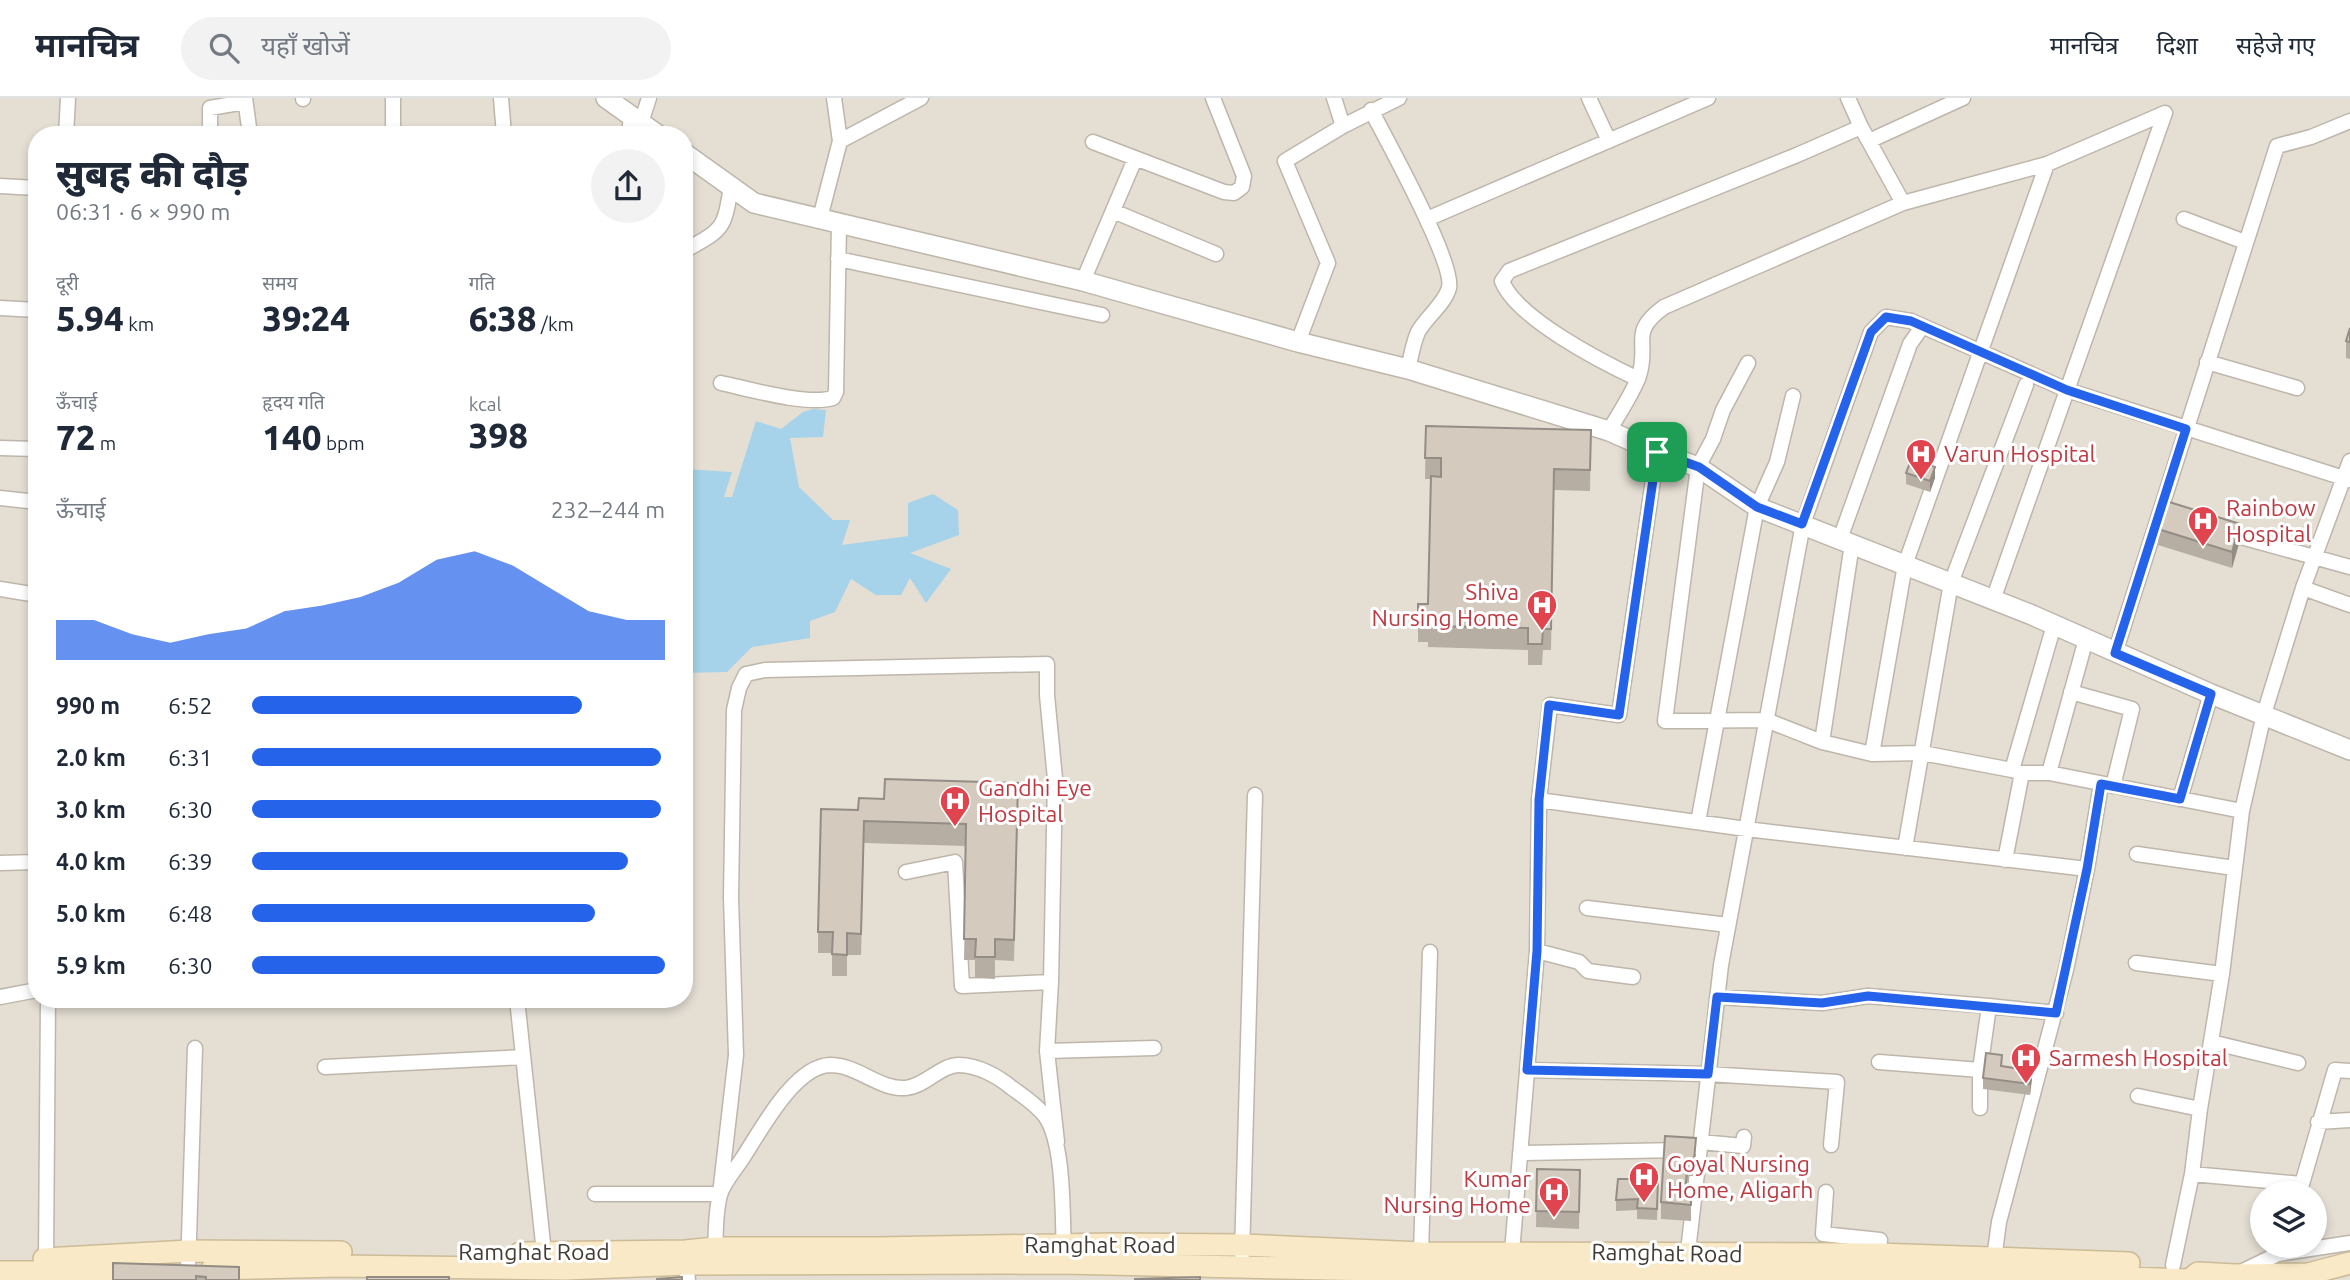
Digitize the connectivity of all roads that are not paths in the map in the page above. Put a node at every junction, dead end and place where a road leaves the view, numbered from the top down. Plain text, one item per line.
1 (68, 98) edge
2 (393, 98) edge
3 (501, 98) edge
4 (606, 98) edge
5 (649, 98) edge
6 (834, 98) edge
7 (922, 98) edge
8 (1213, 98) edge
9 (1334, 98) edge
10 (1399, 98) edge
11 (1589, 98) edge
12 (1708, 98) edge
13 (1848, 98) edge
14 (1963, 98) edge
15 (245, 100) edge
16 (1371, 110) junction
17 (2350, 121) edge
18 (634, 124) edge
19 (66, 126) edge
20 (210, 126) edge
21 (249, 126) edge
22 (393, 126) edge
23 (503, 126) edge
24 (1343, 126) junction
25 (1861, 127) junction
26 (840, 141) junction
27 (1609, 141) junction
28 (1869, 141) junction
29 (1093, 142) dead end
30 (693, 159) edge
31 (1135, 159) junction
32 (2047, 164) junction
33 (0, 186) edge
34 (731, 186) junction
35 (28, 188) edge
36 (1903, 204) junction
37 (1113, 211) junction
38 (820, 218) junction
39 (1427, 219) junction
40 (2184, 219) dead end
41 (839, 225) junction
42 (2245, 242) junction
43 (693, 246) edge
44 (1216, 254) dead end
45 (838, 259) junction
46 (1083, 281) junction
47 (0, 308) edge
48 (28, 310) edge
49 (1102, 315) dead end
50 (1922, 327) junction
51 (1298, 341) junction
52 (1981, 351) junction
53 (2207, 362) junction
54 (1748, 363) dead end
55 (1408, 369) junction
56 (1638, 379) junction
57 (721, 383) dead end
58 (2026, 385) dead end
59 (2297, 388) dead end
60 (2067, 390) junction
61 (1793, 396) dead end
62 (2186, 429) junction
63 (1609, 430) junction
64 (0, 448) edge
65 (28, 449) edge
66 (1657, 452) junction
67 (2350, 461) edge
68 (1699, 467) junction
69 (2346, 479) edge
70 (0, 498) edge
71 (28, 501) edge
72 (1757, 507) junction
73 (1802, 524) junction
74 (2211, 528) edge
75 (1846, 542) junction
76 (2315, 559) junction
77 (1905, 565) junction
78 (2350, 567) edge
79 (1951, 583) junction
80 (2303, 588) junction
81 (0, 590) edge
82 (28, 594) edge
83 (1993, 600) junction
84 (2350, 604) edge
85 (2054, 625) junction
86 (2086, 639) junction
87 (2115, 653) junction
88 (2071, 692) junction
89 (2211, 694) junction
90 (2264, 714) junction
91 (1766, 720) junction
92 (1717, 721) junction
93 (1822, 743) junction
94 (2350, 750) edge
95 (1922, 753) junction
96 (1872, 754) junction
97 (2017, 772) junction
98 (2049, 773) junction
99 (2107, 785) junction
100 (1255, 794) dead end
101 (2180, 799) junction
102 (1539, 800) junction
103 (2242, 811) junction
104 (1698, 822) junction
105 (1746, 829) junction
106 (1905, 848) junction
107 (2137, 854) dead end
108 (2005, 860) junction
109 (28, 862) edge
110 (0, 863) edge
111 (2087, 869) junction
112 (2234, 869) junction
113 (906, 872) dead end
114 (1587, 908) dead end
115 (1728, 925) junction
116 (1537, 951) junction
117 (1430, 952) dead end
118 (2136, 963) dead end
119 (2222, 974) junction
120 (1633, 976) dead end
121 (1051, 982) junction
122 (28, 992) edge
123 (0, 997) edge
124 (1717, 997) junction
125 (1989, 1006) junction
126 (48, 1008) edge
127 (518, 1008) edge
128 (2056, 1013) junction
129 (2211, 1042) junction
130 (195, 1048) dead end
131 (1154, 1048) dead end
132 (1047, 1051) junction
133 (523, 1057) junction
134 (1879, 1062) dead end
135 (2298, 1063) dead end
136 (325, 1067) dead end
137 (1527, 1070) junction
138 (1980, 1070) junction
139 (2350, 1071) edge
140 (1708, 1074) junction
141 (2138, 1096) dead end
142 (1980, 1108) dead end
143 (2200, 1109) junction
144 (2350, 1120) edge
145 (2318, 1122) junction
146 (1744, 1137) dead end
147 (1057, 1142) junction
148 (1831, 1145) dead end
149 (1700, 1146) junction
150 (1520, 1153) junction
151 (2192, 1174) junction
152 (1826, 1192) dead end
153 (595, 1194) dead end
154 (720, 1194) junction
155 (2350, 1243) edge
156 (1512, 1252) junction
157 (544, 1253) junction
158 (1421, 1253) junction
159 (1064, 1254) junction
160 (1878, 1254) junction
161 (715, 1256) junction
162 (1242, 1256) junction
163 (0, 1258) edge
164 (46, 1259) junction
165 (1994, 1259) junction
166 (450, 1260) junction
167 (188, 1261) junction
168 (881, 1264) edge
169 (2350, 1264) edge
170 (1686, 1265) junction
171 (2173, 1265) junction
172 (0, 1272) edge
173 (687, 1272) edge
174 (1114, 1272) edge
175 (339, 1273) edge
176 (2198, 1273) junction
177 (246, 1274) edge
178 (1554, 1277) edge
179 (2038, 1278) edge
180 (2241, 1278) edge
181 (2145, 1279) edge

1 - 19 street
2 - 22 street
3 - 23 street
4 - 18 street
5 - 18 street
6 - 26 street
7 - 26 street
8 - 31 street
9 - 24 street
10 - 16 street
11 - 27 street
12 - 27 street
13 - 25 street
14 - 28 street
15 - 20 street
15 - 21 street
16 - 24 street
16 - 39 street
17 - 42 street
24 - 51 street
25 - 28 street
25 - 56 street
26 - 38 street
27 - 39 street
28 - 36 street
29 - 31 street
30 - 34 street
31 - 37 street
32 - 36 street
32 - 52 street
32 - 60 street
33 - 35 street
34 - 38 street
34 - 43 street
36 - 56 street
37 - 44 street
37 - 46 street
38 - 41 street
39 - 55 street
40 - 42 street
41 - 45 street
41 - 46 street
42 - 53 street
45 - 49 street
45 - 57 street
46 - 51 street
47 - 48 street
50 - 52 street
50 - 73 street
50 - 75 street
51 - 55 street
52 - 60 street
52 - 77 street
53 - 59 street
53 - 62 street
54 - 68 street
55 - 63 street
56 - 63 street
58 - 79 street
60 - 62 street
60 - 83 street
61 - 72 street
62 - 69 street
62 - 87 street
63 - 66 street
64 - 65 street
66 - 68 street
66 - 102 street
67 - 69 street
68 - 72 street
68 - 92 street
69 - 76 street
70 - 71 street
72 - 73 street
72 - 92 street
73 - 75 street
73 - 91 street
74 - 76 street
75 - 77 street
75 - 93 street
76 - 78 street
76 - 80 street
77 - 79 street
77 - 96 street
79 - 83 street
79 - 95 street
80 - 84 street
80 - 90 street
81 - 82 street
83 - 85 street
85 - 86 street
85 - 97 street
86 - 87 street
86 - 88 street
87 - 89 street
88 - 98 street
88 - 99 street
89 - 90 street
89 - 101 street
90 - 94 street
90 - 103 street
91 - 92 street
91 - 93 street
91 - 105 street
92 - 104 street
93 - 96 street
95 - 96 street
95 - 97 street
95 - 106 street
97 - 98 street
97 - 108 street
98 - 99 street
99 - 101 street
99 - 111 street
100 - 162 street
101 - 103 street
102 - 104 street
102 - 116 street
103 - 112 street
104 - 105 street
105 - 106 street
105 - 115 street
106 - 108 street
107 - 112 street
108 - 111 street
109 - 110 street
111 - 128 street
112 - 119 street
113 - 121 street
114 - 115 street
115 - 124 street
116 - 120 street
116 - 137 street
117 - 158 street
118 - 119 street
119 - 129 street
121 - 132 street
121 - 154 street
122 - 123 street
124 - 125 street
124 - 140 street
125 - 128 street
125 - 138 street
126 - 164 street
127 - 133 street
128 - 165 street
129 - 135 street
129 - 143 street
130 - 167 street
131 - 132 street
132 - 147 street
133 - 136 street
133 - 157 street
134 - 138 street
137 - 140 street
137 - 150 street
138 - 142 street
139 - 145 street
140 - 148 street
140 - 149 street
141 - 143 street
143 - 151 street
144 - 145 street
145 - 151 street
146 - 149 street
147 - 154 street
147 - 159 street
149 - 150 street
149 - 170 street
150 - 156 street
151 - 171 street
152 - 160 street
153 - 154 street
154 - 161 street
155 - 180 street
156 - 158 main road, Ramghat Road
156 - 170 main road, Ramghat Road
157 - 161 main road, Ramghat Road
157 - 166 main road, Ramghat Road
158 - 162 main road, Ramghat Road
159 - 162 main road, Ramghat Road
159 - 168 main road, Ramghat Road
159 - 174 main road, Ramghat Road
160 - 165 main road, Ramghat Road
160 - 170 main road, Ramghat Road
161 - 168 main road, Ramghat Road
161 - 173 main road, Ramghat Road
162 - 174 main road, Ramghat Road
162 - 178 main road, Ramghat Road
163 - 164 main road, Ramghat Road
164 - 167 main road, Ramghat Road
165 - 171 main road, Ramghat Road
166 - 167 main road, Ramghat Road
166 - 173 main road, Ramghat Road
166 - 175 main road, Ramghat Road
167 - 172 main road, Ramghat Road
167 - 177 main road, Ramghat Road
169 - 180 main road, Ramghat Road
170 - 178 main road, Ramghat Road
170 - 179 main road, Ramghat Road
171 - 176 main road, Ramghat Road
175 - 177 main road, Ramghat Road
176 - 180 main road, Ramghat Road
176 - 181 main road, Ramghat Road
179 - 181 main road, Ramghat Road

